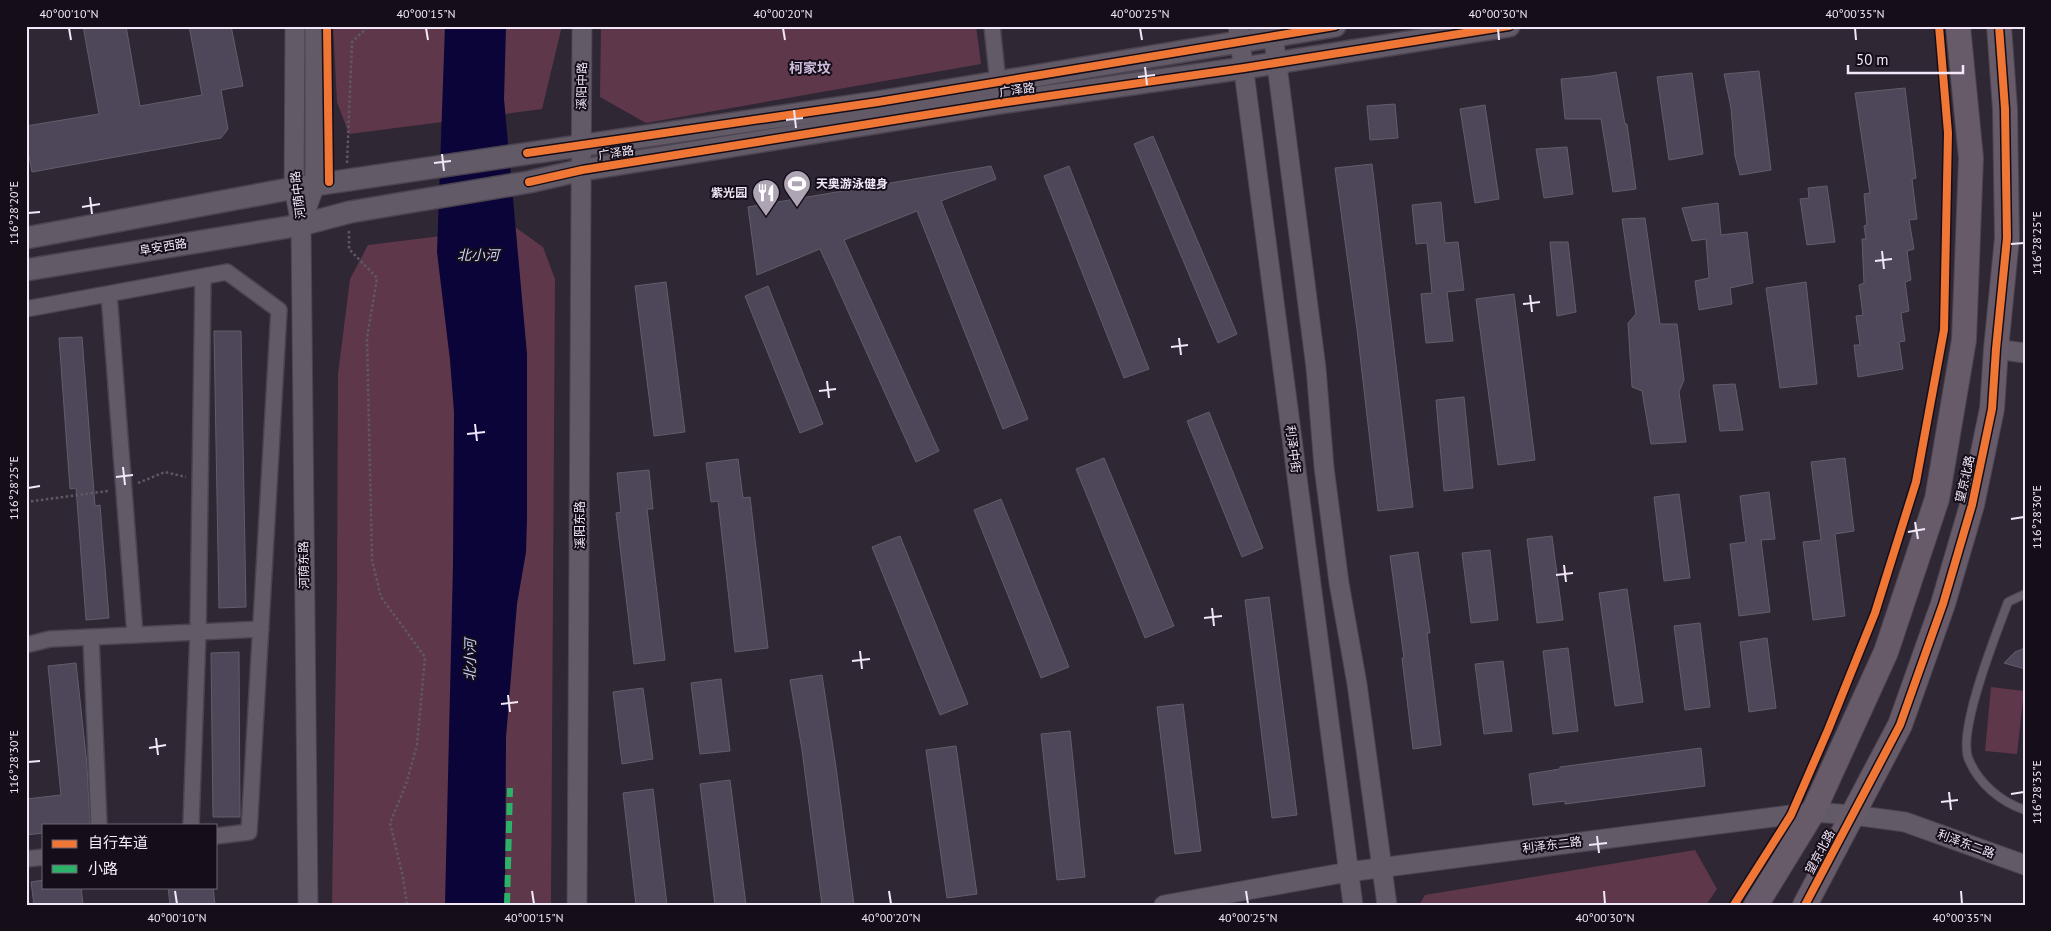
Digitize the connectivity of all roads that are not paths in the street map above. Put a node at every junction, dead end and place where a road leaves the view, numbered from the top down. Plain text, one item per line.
1 (295, 26) edge
2 (315, 26) edge
3 (582, 26) edge
4 (1335, 26) edge
5 (1509, 26) edge
6 (1958, 26) edge
7 (1999, 26) edge
8 (994, 27) edge
9 (1272, 31) edge
10 (1239, 34) edge
11 (1277, 63) junction
12 (1244, 68) junction
13 (999, 93) junction
14 (581, 146) junction
15 (582, 170) junction
16 (315, 185) junction
17 (294, 188) junction
18 (301, 224) junction
19 (26, 238) edge
20 (26, 270) edge
21 (203, 278) junction
22 (109, 294) junction
23 (26, 309) edge
24 (1996, 349) junction
25 (2025, 353) edge
26 (2025, 594) edge
27 (261, 629) junction
28 (198, 632) junction
29 (135, 635) junction
30 (91, 638) junction
31 (26, 645) edge
32 (2025, 810) edge
33 (1813, 812) junction
34 (1853, 815) junction
35 (99, 824) edge
36 (191, 824) edge
37 (218, 836) edge
38 (42, 857) edge
39 (26, 859) edge
40 (2025, 865) edge
41 (1382, 867) junction
42 (1348, 872) junction
43 (308, 905) edge
44 (577, 905) edge
45 (1164, 905) edge
46 (1353, 905) edge
47 (1387, 905) edge
48 (1756, 905) edge
49 (1805, 905) edge

1 - 17 street, 河荫中路
2 - 16 street, 河荫中路
3 - 14 street, 溪阳中路
4 - 9 main road, 广泽路
5 - 11 main road, 广泽路
6 - 33 main road, 望京北路
7 - 24 main road, 望京北路
8 - 13 street
9 - 10 main road, 广泽路
9 - 11 street
10 - 12 street, 利泽中街
10 - 13 main road, 广泽路
11 - 12 main road, 广泽路
11 - 41 street
12 - 13 main road, 广泽路
12 - 42 street, 利泽中街
13 - 14 main road, 广泽路
13 - 15 main road, 广泽路
14 - 15 street, 溪阳东路
14 - 16 main road, 广泽路
15 - 18 main road, 广泽路
15 - 44 street, 溪阳东路
16 - 17 main road, 广泽路
16 - 18 street, 河荫中路
17 - 18 street, 河荫中路
17 - 19 main road
18 - 20 main road, 阜安西路
18 - 43 street, 河荫东路
21 - 22 street
21 - 27 street
21 - 28 street
22 - 23 street
22 - 29 street
24 - 25 street
24 - 34 main road, 望京北路
26 - 32 lane
27 - 28 street
27 - 37 street
28 - 29 street
28 - 36 street
29 - 30 street
30 - 31 street
30 - 35 street
33 - 34 street, 利泽东二路
33 - 41 street, 利泽东二路
33 - 48 main road, 望京北路
34 - 40 street, 利泽东二路
34 - 49 main road, 望京北路
38 - 39 street
41 - 42 street, 利泽东二路
41 - 47 street
42 - 45 street, 利泽东二路
42 - 46 street, 利泽中街

